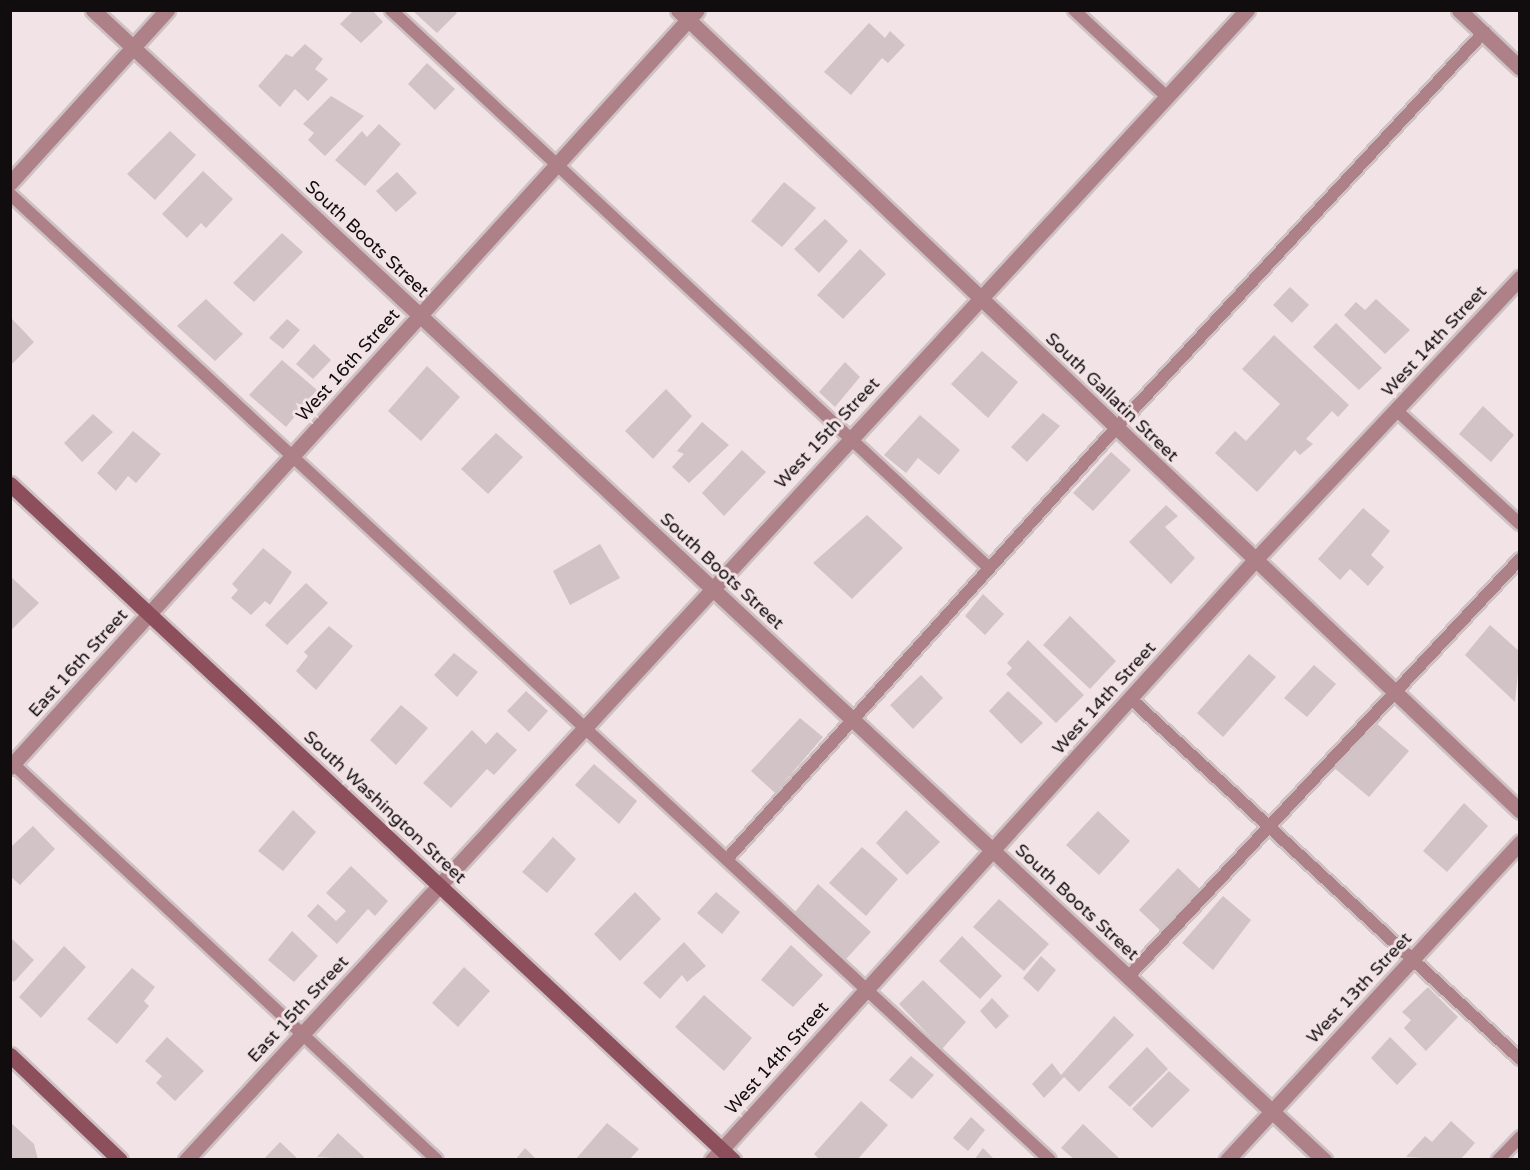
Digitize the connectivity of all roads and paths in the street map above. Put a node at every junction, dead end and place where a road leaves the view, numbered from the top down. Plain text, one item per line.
1 (93, 10) edge
2 (166, 10) edge
3 (391, 10) edge
4 (1074, 10) edge
5 (1247, 10) edge
6 (1459, 10) edge
7 (688, 14) edge
8 (1484, 32) junction
9 (133, 47) junction
10 (1520, 68) edge
11 (1167, 97) junction
12 (558, 163) junction
13 (10, 183) edge
14 (10, 194) edge
15 (1520, 278) edge
16 (981, 296) junction
17 (420, 315) junction
18 (1396, 410) junction
19 (1116, 428) junction
20 (849, 438) junction
21 (293, 455) junction
22 (10, 484) edge
23 (1520, 524) edge
24 (1520, 559) edge
25 (1253, 562) junction
26 (988, 567) junction
27 (711, 587) junction
28 (150, 612) junction
29 (1393, 693) junction
30 (1130, 698) junction
31 (851, 718) junction
32 (585, 725) junction
33 (11, 764) edge
34 (1520, 811) edge
35 (1270, 825) junction
36 (1520, 843) edge
37 (992, 850) junction
38 (727, 859) junction
39 (439, 885) junction
40 (1414, 957) junction
41 (1128, 977) junction
42 (866, 990) junction
43 (303, 1033) junction
44 (10, 1055) edge
45 (1520, 1059) edge
46 (1272, 1111) junction
47 (1520, 1137) edge
48 (722, 1156) edge
49 (120, 1160) edge
50 (186, 1160) edge
51 (437, 1160) edge
52 (1050, 1160) edge
53 (1227, 1160) edge
54 (1324, 1160) edge
55 (1498, 1160) edge

1 - 9 street, South Boots Street
2 - 9 street
3 - 12 lane
4 - 11 lane
5 - 11 street, West 15th Street
6 - 8 street
7 - 12 street, West 16th Street
7 - 16 street, South Gallatin Street
8 - 10 street
8 - 19 lane
9 - 13 street
9 - 17 street, South Boots Street
11 - 16 street, West 15th Street
12 - 17 street, West 16th Street
12 - 20 lane
14 - 21 lane
15 - 18 street, West 14th Street
16 - 19 street, South Gallatin Street
16 - 20 street, West 15th Street
17 - 21 street, West 16th Street
17 - 27 street, South Boots Street
18 - 23 lane
18 - 25 street, West 14th Street
19 - 25 street, South Gallatin Street
19 - 26 lane
20 - 26 lane
20 - 27 street, West 15th Street
21 - 28 street, West 16th Street
21 - 32 lane
22 - 28 main road, South Washington Street
24 - 29 lane
25 - 29 street, South Gallatin Street
25 - 30 street, West 14th Street
26 - 31 lane
27 - 31 street, South Boots Street
27 - 32 street, West 15th Street
28 - 33 street, East 16th Street
28 - 39 main road, South Washington Street
29 - 34 street, South Gallatin Street
29 - 35 lane
30 - 35 lane
30 - 37 street, West 14th Street
31 - 37 street, South Boots Street
31 - 38 lane
32 - 38 lane
32 - 39 street, West 15th Street
33 - 43 lane
35 - 40 lane
35 - 41 lane
36 - 40 street, West 13th Street
37 - 41 street, South Boots Street
37 - 42 street, West 14th Street
38 - 42 lane
39 - 43 street, East 15th Street
39 - 48 main road, South Washington Street
40 - 45 lane
40 - 46 street, West 13th Street
41 - 46 street, South Boots Street
42 - 48 street, West 14th Street
42 - 52 lane
43 - 50 street, East 15th Street
43 - 51 lane
44 - 49 main road
46 - 53 street, West 13th Street
46 - 54 street, South Boots Street
47 - 55 lane

